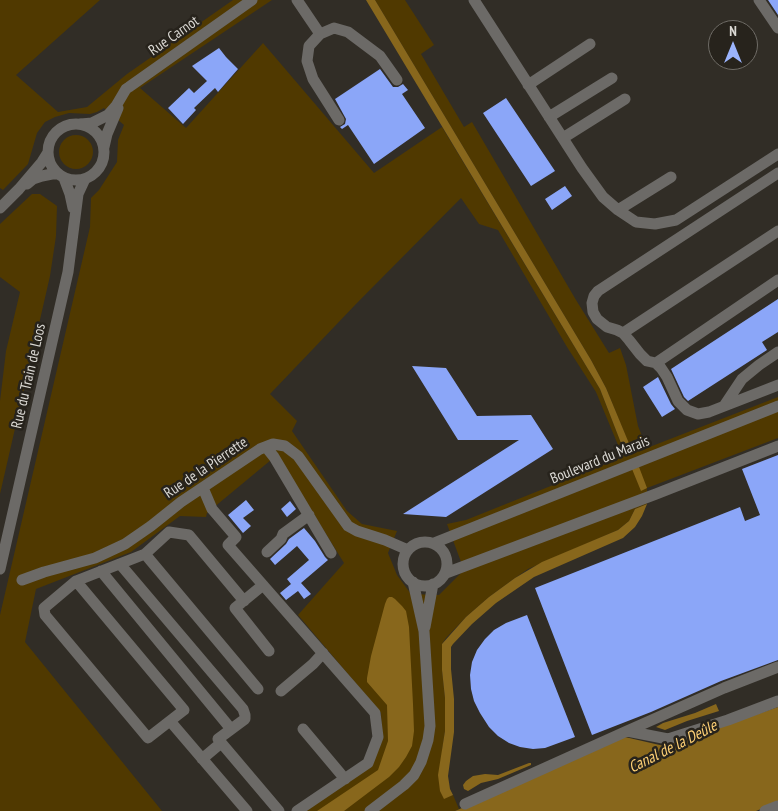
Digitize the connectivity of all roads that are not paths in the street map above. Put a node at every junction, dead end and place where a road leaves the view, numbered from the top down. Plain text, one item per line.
1 (252, 0) edge
2 (297, 0) edge
3 (474, 0) edge
4 (759, 0) edge
5 (778, 28) edge
6 (320, 34) junction
7 (590, 44) dead end
8 (612, 78) dead end
9 (397, 80) dead end
10 (528, 85) junction
11 (625, 99) dead end
12 (119, 102) junction
13 (549, 117) junction
14 (338, 120) dead end
15 (81, 124) junction
16 (563, 138) junction
17 (104, 148) junction
18 (47, 154) junction
19 (778, 154) edge
20 (778, 173) edge
21 (61, 176) junction
22 (671, 177) dead end
23 (85, 179) junction
24 (19, 189) junction
25 (0, 208) edge
26 (618, 210) junction
27 (74, 218) junction
28 (778, 231) edge
29 (778, 280) edge
30 (622, 334) junction
31 (778, 352) edge
32 (656, 364) junction
33 (778, 385) edge
34 (724, 406) junction
35 (778, 406) edge
36 (778, 446) edge
37 (266, 447) junction
38 (203, 488) junction
39 (309, 515) junction
40 (434, 543) junction
41 (408, 550) junction
42 (267, 552) dead end
43 (331, 553) dead end
44 (145, 554) junction
45 (120, 564) junction
46 (0, 569) edge
47 (100, 571) junction
48 (446, 573) junction
49 (22, 580) dead end
50 (76, 581) junction
51 (413, 582) junction
52 (433, 584) junction
53 (263, 585) junction
54 (244, 601) junction
55 (166, 619) junction
56 (424, 631) junction
57 (150, 632) junction
58 (269, 652) dead end
59 (323, 653) junction
60 (778, 667) edge
61 (258, 689) dead end
62 (281, 691) dead end
63 (778, 701) edge
64 (170, 721) junction
65 (303, 728) dead end
66 (231, 729) junction
67 (627, 731) junction
68 (221, 744) junction
69 (202, 759) junction
70 (345, 779) junction
71 (465, 804) dead end
72 (778, 806) edge
73 (247, 811) edge
74 (279, 811) edge
75 (297, 811) edge
76 (370, 811) edge
77 (765, 811) edge

1 - 12 street, Rue Carnot
2 - 6 street
3 - 10 street
4 - 5 street
6 - 9 street
6 - 14 street
7 - 10 street
8 - 13 street
10 - 13 street
11 - 16 street
12 - 15 street, Rue Carnot
12 - 17 street, Rue Carnot
13 - 16 street
15 - 17 street
15 - 18 street
16 - 26 street
17 - 23 street
18 - 21 street
18 - 24 street
19 - 26 street
20 - 30 street
21 - 23 street
21 - 24 street
21 - 27 street, Rue du Train de Loos
22 - 26 street
23 - 27 street, Rue du Train de Loos
24 - 25 street
27 - 46 street, Rue du Train de Loos
28 - 30 street
29 - 32 street
30 - 32 street
31 - 34 street
32 - 34 street
33 - 34 street
35 - 40 street, Boulevard du Marais
36 - 48 street
37 - 38 street, Rue de la Pierrette
37 - 39 street
37 - 41 street, Rue de la Pierrette
38 - 49 street, Rue de la Pierrette
38 - 53 street
39 - 42 street
39 - 43 street
40 - 41 street
40 - 48 street
41 - 51 street
44 - 45 street
44 - 54 street
44 - 61 street
45 - 47 street
45 - 55 street
47 - 50 street
47 - 57 street
48 - 52 street
50 - 64 street
50 - 64 street
51 - 52 street
51 - 56 street
52 - 56 street
53 - 54 street
53 - 59 street
54 - 58 street
55 - 57 street
55 - 66 street
56 - 76 street
57 - 66 street
59 - 62 street
59 - 70 street
60 - 67 street
63 - 67 street
64 - 69 street
65 - 70 street
66 - 68 street
67 - 71 street
68 - 69 street
68 - 74 street
69 - 73 street
70 - 75 street
72 - 77 street

